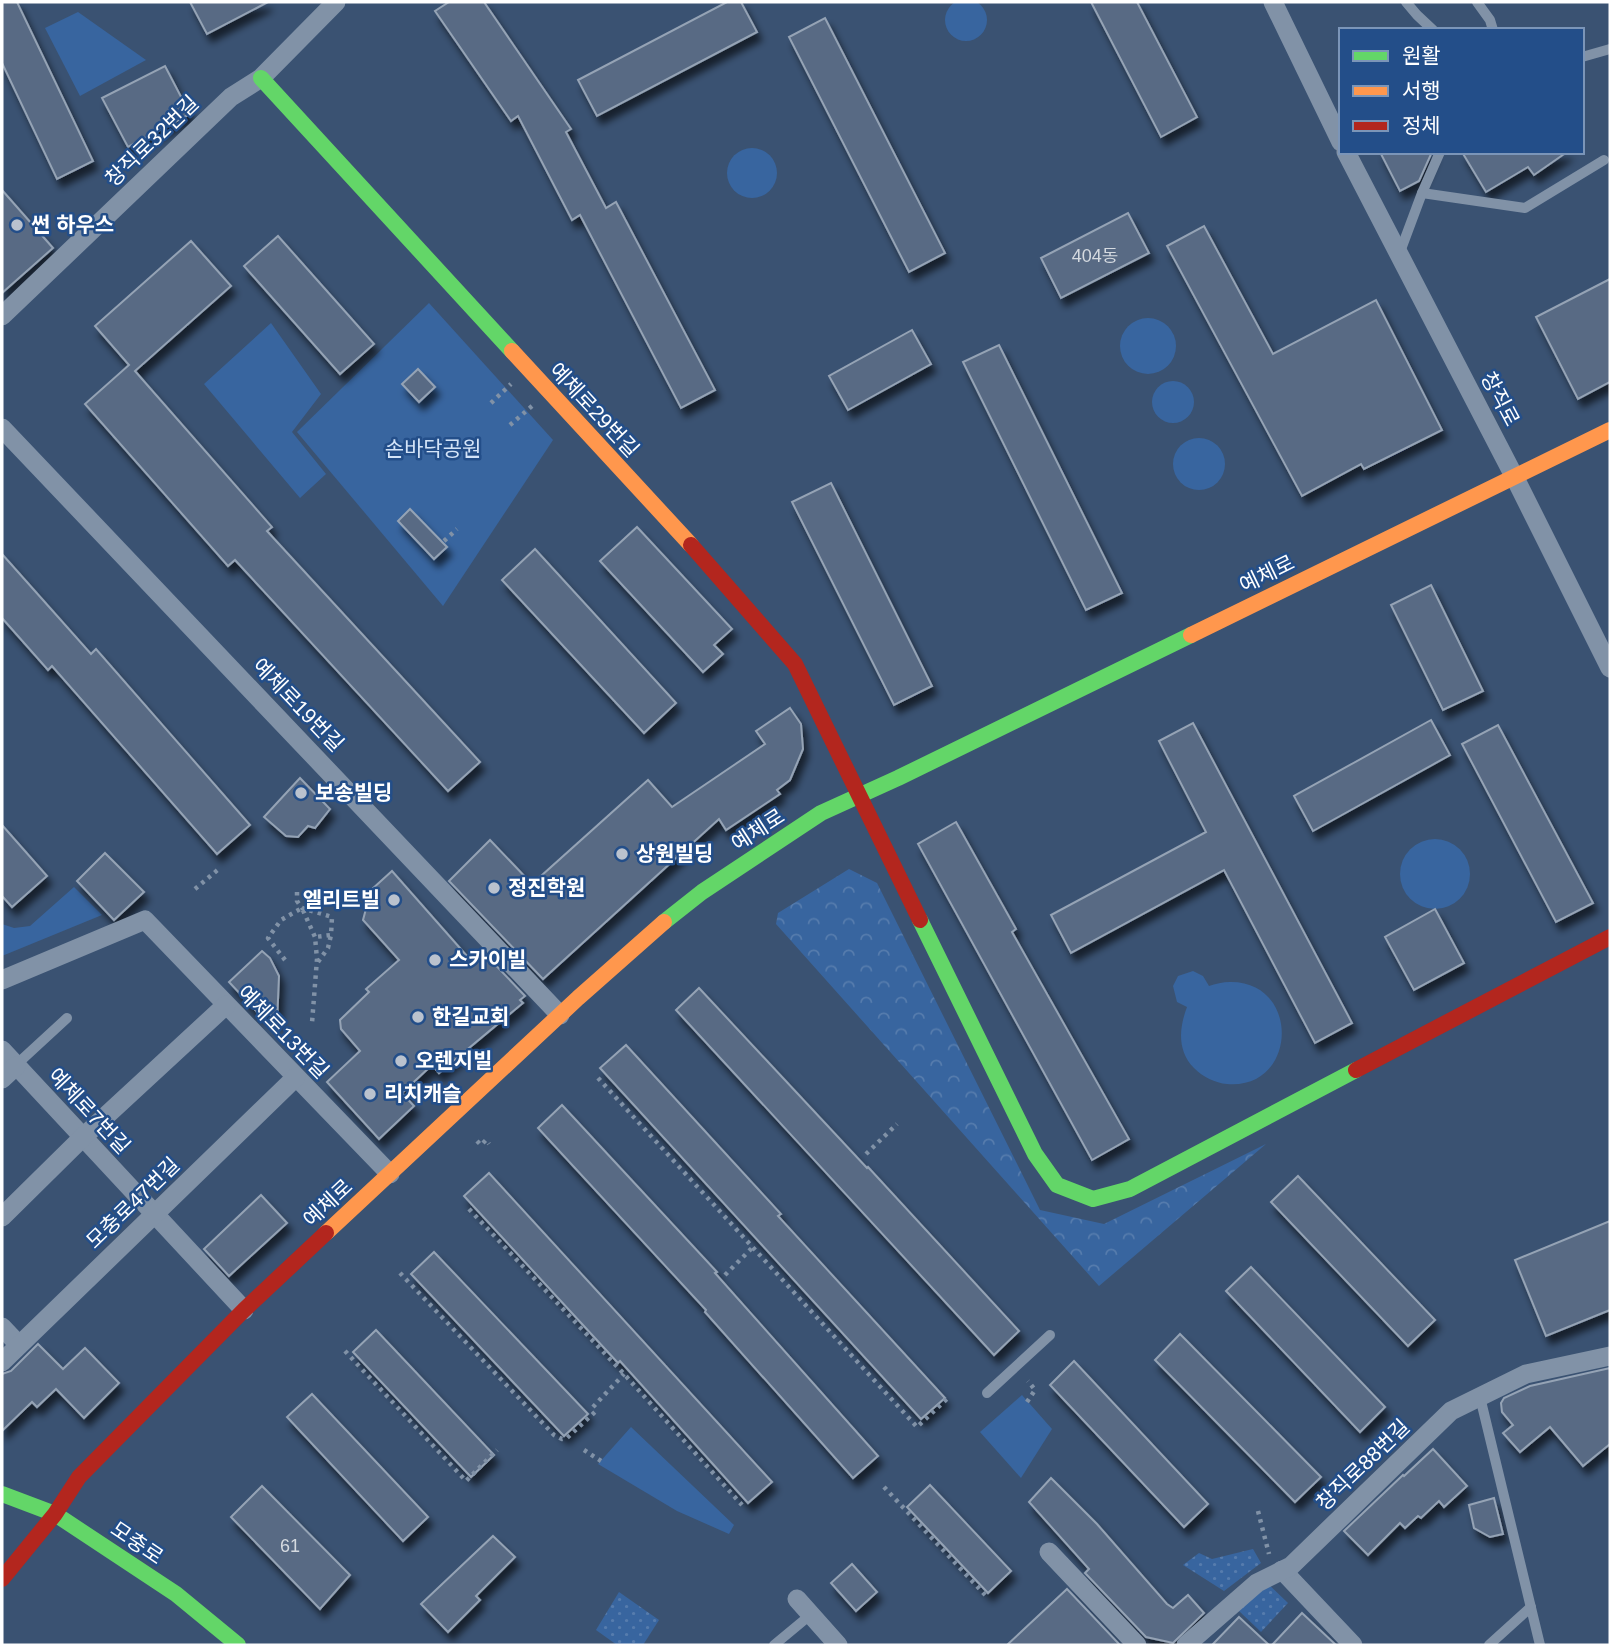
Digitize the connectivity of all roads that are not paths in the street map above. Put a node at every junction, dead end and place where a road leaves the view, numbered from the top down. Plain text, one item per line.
1 (336, 2) edge
2 (1273, 2) edge
3 (1406, 2) edge
4 (1481, 3) edge
5 (1431, 28) edge
6 (1492, 28) edge
7 (1610, 49) edge
8 (1584, 56) edge
9 (261, 78) junction
10 (1339, 138) edge
11 (1347, 154) edge
12 (1439, 154) edge
13 (1604, 160) dead end
14 (1422, 193) junction
15 (1399, 254) junction
16 (2, 316) edge
17 (2, 428) edge
18 (1610, 430) edge
19 (1515, 478) junction
20 (1610, 668) edge
21 (860, 795) junction
22 (1610, 937) edge
23 (2, 980) edge
24 (226, 1005) junction
25 (560, 1015) junction
26 (66, 1018) dead end
27 (2, 1051) edge
28 (9, 1072) edge
29 (296, 1077) junction
30 (82, 1138) junction
31 (390, 1174) junction
32 (154, 1214) junction
33 (2, 1217) edge
34 (244, 1310) junction
35 (2, 1327) edge
36 (1051, 1335) dead end
37 (19, 1345) junction
38 (1610, 1356) edge
39 (2, 1362) edge
40 (987, 1393) dead end
41 (1480, 1397) junction
42 (2, 1494) edge
43 (54, 1514) junction
44 (1049, 1552) dead end
45 (1278, 1572) junction
46 (2, 1579) edge
47 (797, 1599) dead end
48 (1531, 1608) junction
49 (810, 1616) junction
50 (238, 1645) edge
51 (774, 1645) edge
52 (838, 1645) edge
53 (1137, 1645) edge
54 (1186, 1645) edge
55 (1353, 1645) edge
56 (1489, 1645) edge
57 (1540, 1645) edge

1 - 9 street, 창직로32번길
2 - 10 street
3 - 5 lane
4 - 6 lane
7 - 8 lane
9 - 16 street, 창직로32번길
9 - 21 street, 예체로29번길
11 - 15 street, 창직로
12 - 14 lane
13 - 14 lane
14 - 15 lane
15 - 19 street, 창직로
17 - 25 street, 예체로19번길
18 - 19 street, 예체로
19 - 20 street, 창직로
19 - 21 street, 예체로
21 - 22 street, 예체로29번길
21 - 25 street, 예체로
23 - 24 street, 예체로13번길
24 - 29 street, 예체로13번길
24 - 30 street
25 - 31 street, 예체로
26 - 28 lane, 예체로7번길
27 - 28 street, 예체로7번길
28 - 30 street, 예체로7번길
29 - 31 street, 예체로13번길
29 - 32 street, 모충로47번길
30 - 32 street, 예체로7번길
30 - 33 street
31 - 34 street, 예체로
32 - 34 street, 예체로7번길
32 - 37 street, 모충로47번길
34 - 43 street, 예체로
35 - 37 street
36 - 40 lane
37 - 39 street, 모충로47번길
38 - 41 street, 창직로88번길
41 - 45 street, 창직로88번길
41 - 48 lane
42 - 43 street, 모충로
43 - 46 street, 예체로
43 - 50 street, 모충로
44 - 53 street
45 - 54 street, 창직로88번길
45 - 55 street
47 - 49 street
48 - 56 lane
48 - 57 lane
49 - 51 lane
49 - 52 street

